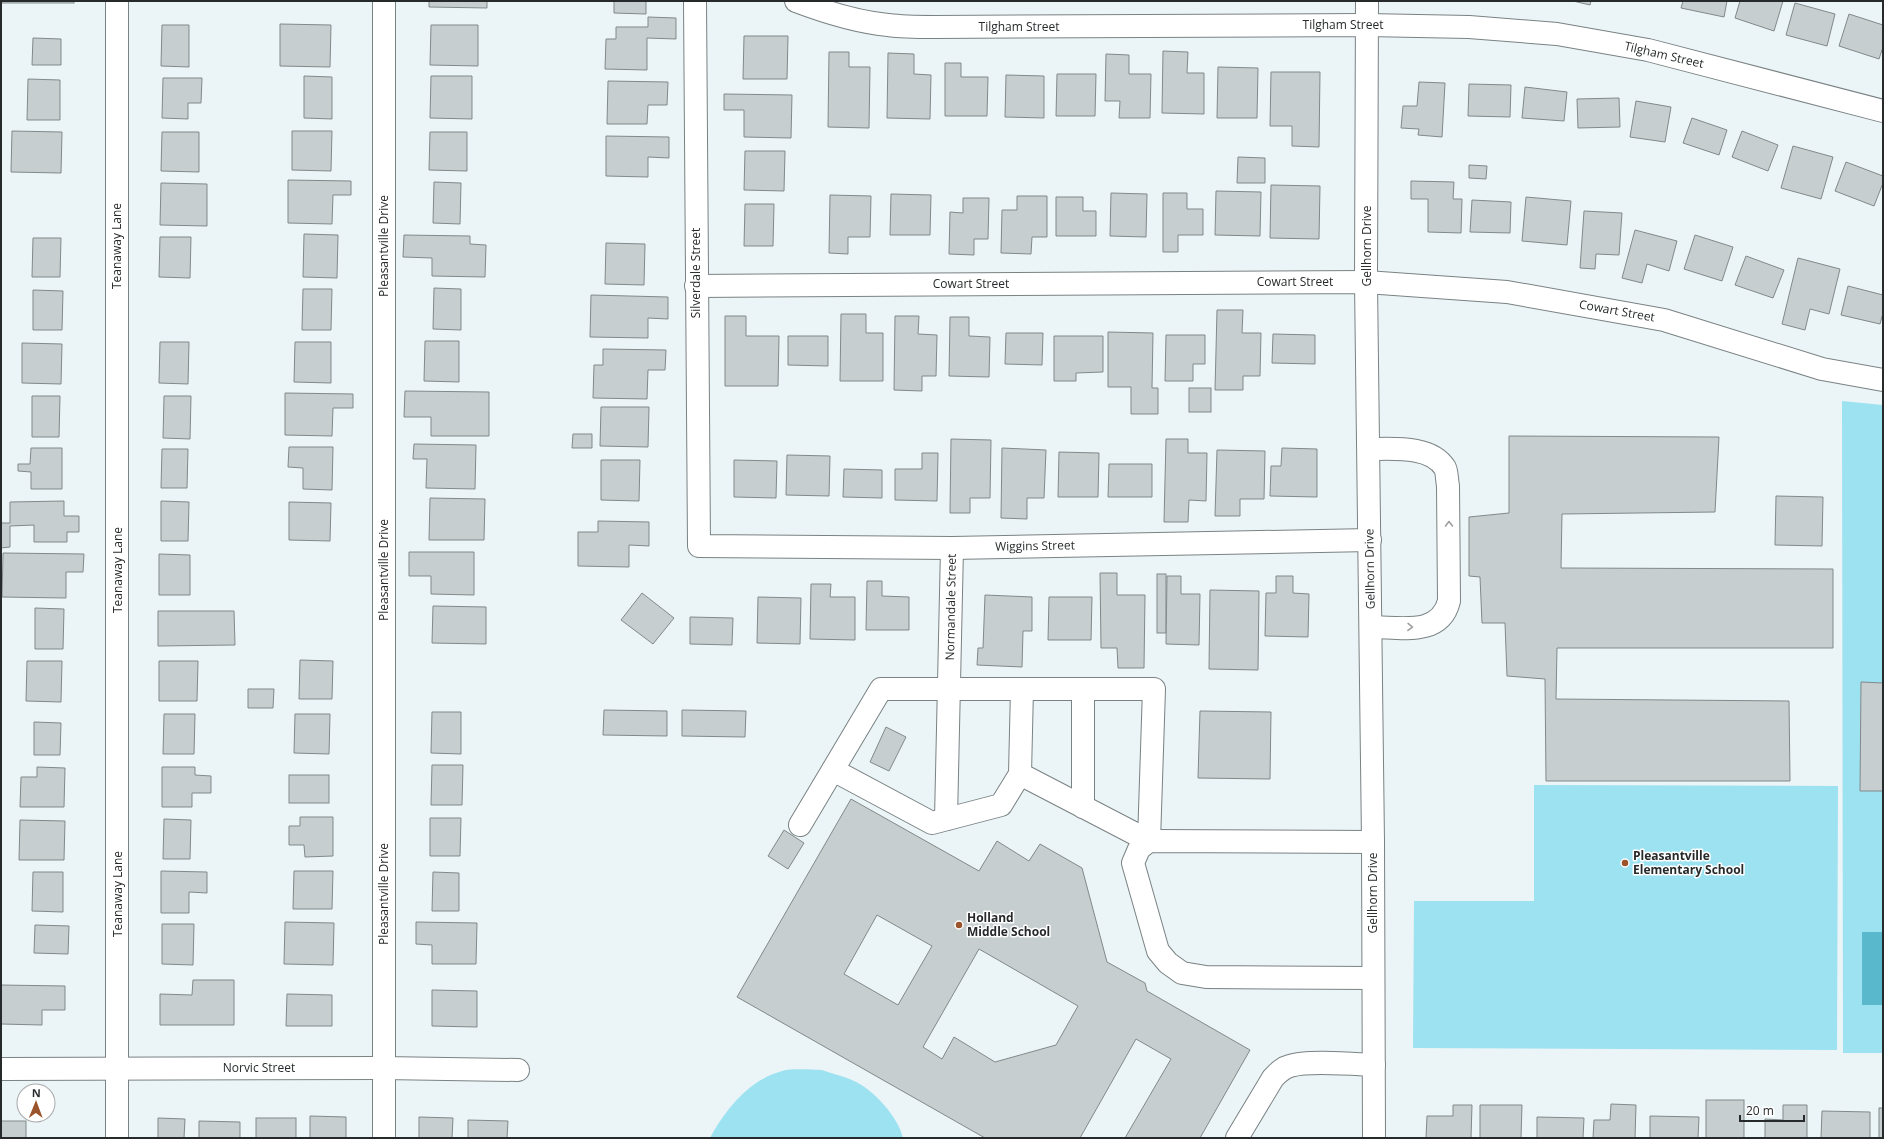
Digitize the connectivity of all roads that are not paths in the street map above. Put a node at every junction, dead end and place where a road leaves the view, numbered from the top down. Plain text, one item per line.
1 (117, 1) edge
2 (384, 1) edge
3 (695, 1) edge
4 (796, 1) edge
5 (1367, 1) edge
6 (1367, 25) junction
7 (1883, 111) edge
8 (1366, 282) junction
9 (696, 286) junction
10 (1883, 380) edge
11 (1369, 449) junction
12 (1370, 540) junction
13 (699, 546) joint
14 (952, 548) junction
15 (1371, 627) junction
16 (950, 689) junction
17 (1022, 689) junction
18 (1083, 689) junction
19 (833, 770) junction
20 (1020, 774) junction
21 (1083, 807) junction
22 (946, 819) junction
23 (800, 825) dead end
24 (1149, 841) junction
25 (1373, 842) junction
26 (1373, 978) junction
27 (1374, 1065) junction
28 (383, 1068) junction
29 (1, 1069) edge
30 (118, 1069) junction
31 (518, 1070) dead end
32 (117, 1138) edge
33 (384, 1138) edge
34 (1237, 1138) edge
35 (1374, 1138) edge

1 - 30 street, Teanaway Lane
2 - 28 street, Pleasantville Drive
3 - 9 street, Silverdale Street
4 - 6 street, Tilgham Street
5 - 6 street, Gellhorn Drive
6 - 7 street, Tilgham Street
6 - 8 street, Gellhorn Drive
8 - 9 street, Cowart Street
8 - 10 street, Cowart Street
8 - 11 street, Gellhorn Drive
9 - 13 street, Silverdale Street
11 - 12 street, Gellhorn Drive
15 -> 11 street
12 - 14 street, Wiggins Street
12 - 15 street, Gellhorn Drive
13 - 14 street, Wiggins Street
14 - 16 street, Normandale Street
15 - 25 street, Gellhorn Drive
16 - 17 street
16 - 19 street
16 - 22 street, Normandale Street
17 - 18 street
17 - 20 street
18 - 21 street
18 - 24 street
19 - 22 street
19 - 23 street
20 - 21 street
20 - 22 street
21 - 24 street
24 - 25 street
24 - 26 street
25 - 26 street, Gellhorn Drive
26 - 27 street, Gellhorn Drive
27 - 34 street
27 - 35 street, Gellhorn Drive
28 - 30 street, Norvic Street
28 - 31 street, Norvic Street
28 - 33 street, Pleasantville Drive
29 - 30 street, Norvic Street
30 - 32 street, Teanaway Lane

